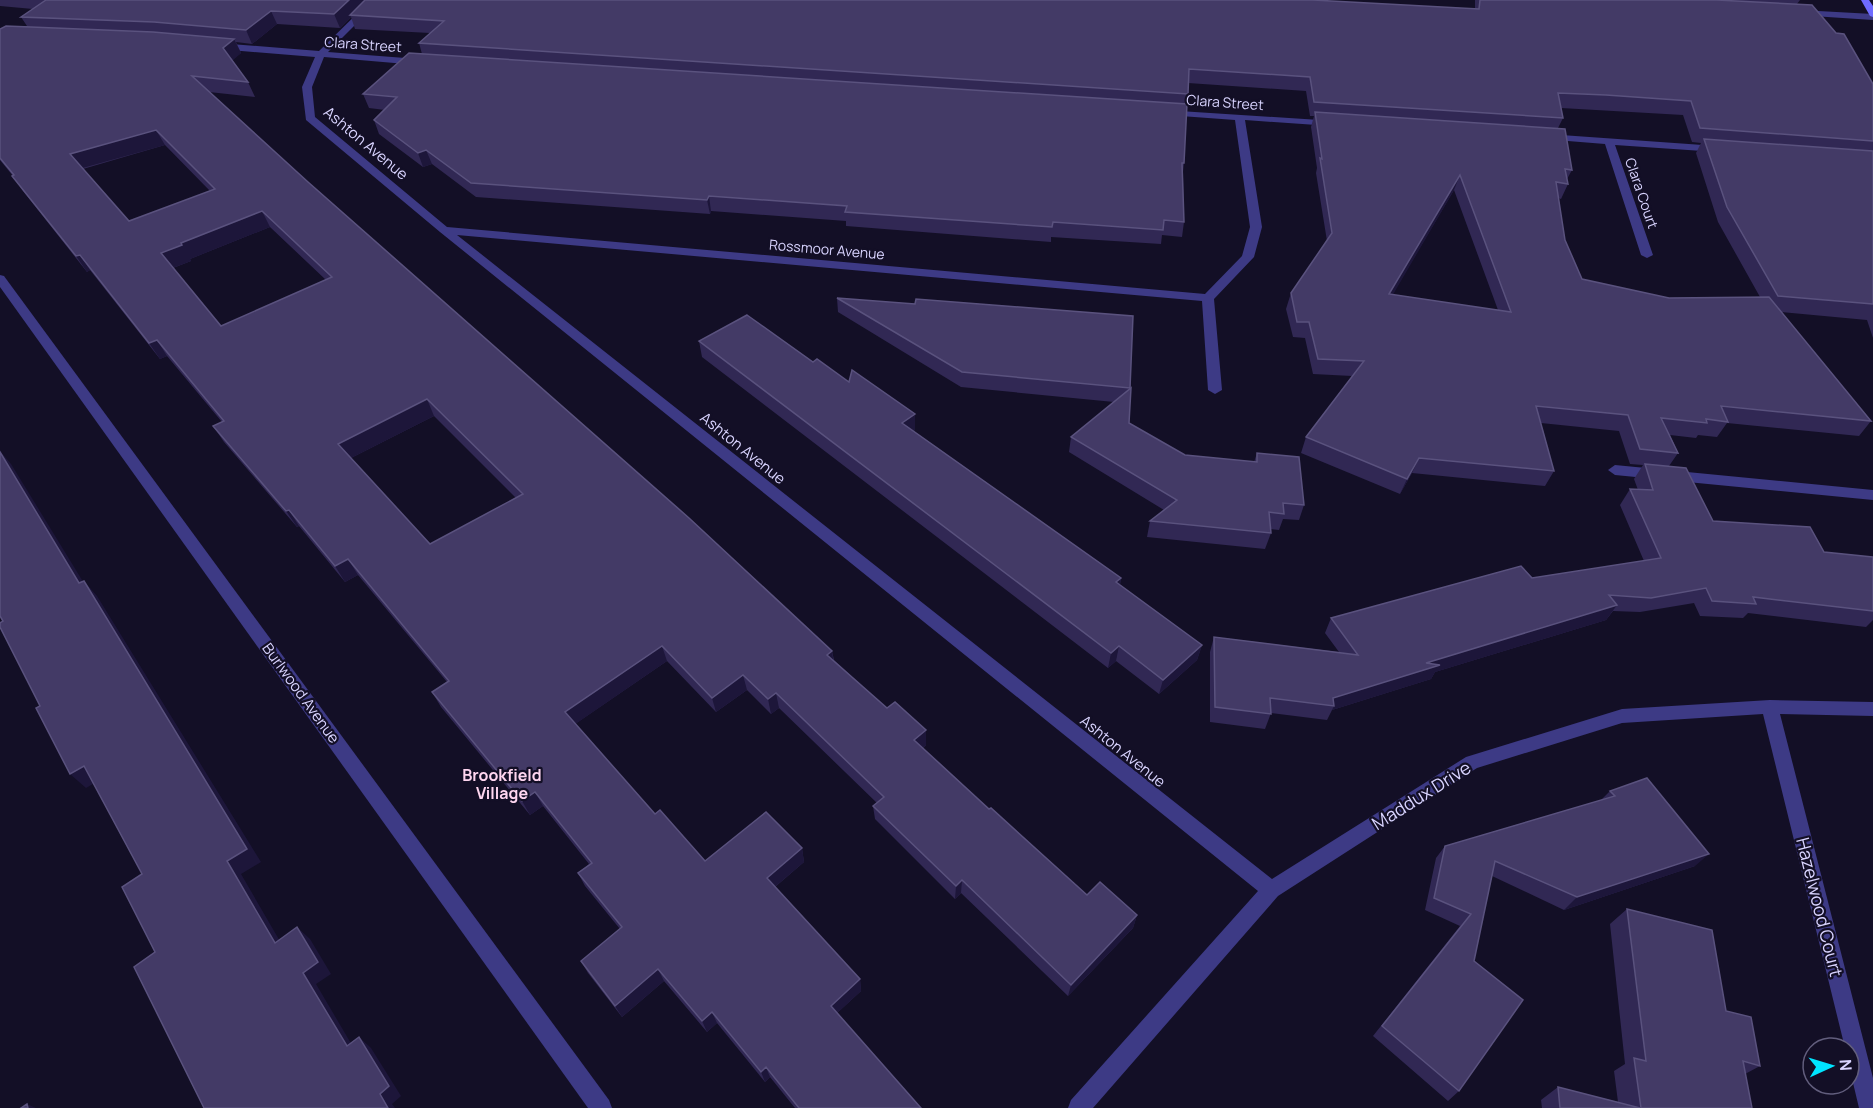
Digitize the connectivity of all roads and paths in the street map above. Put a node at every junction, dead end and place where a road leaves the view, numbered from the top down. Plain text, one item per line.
1 (376, 0) edge
2 (1865, 0) edge
3 (1794, 13) edge
4 (1873, 15) edge
5 (207, 45) edge
6 (320, 55) junction
7 (434, 63) edge
8 (1160, 111) edge
9 (1240, 117) junction
10 (1346, 124) edge
11 (1541, 136) edge
12 (1609, 141) junction
13 (1732, 150) edge
14 (444, 230) junction
15 (1647, 255) dead end
16 (0, 279) edge
17 (1208, 298) junction
18 (1215, 390) dead end
19 (1615, 470) dead end
20 (1873, 495) edge
21 (1770, 707) junction
22 (1873, 709) edge
23 (1271, 890) junction
24 (601, 1108) edge
25 (1079, 1108) edge
26 (1870, 1108) edge

1 - 6 street, Ashton Avenue
2 - 4 street
3 - 4 street
5 - 6 street, Clara Street
6 - 7 street, Clara Street
6 - 14 street, Ashton Avenue
8 - 9 street, Clara Street
9 - 10 street, Clara Street
9 - 17 street
11 - 12 street
12 - 13 street
12 - 15 street, Clara Court
14 - 17 street, Rossmoor Avenue
14 - 23 street, Ashton Avenue
16 - 24 street, Burlwood Avenue
17 - 18 street
19 - 20 street
21 - 22 street, Maddux Drive
21 - 23 street, Maddux Drive
21 - 26 street, Hazelwood Court
23 - 25 street, Maddux Drive

